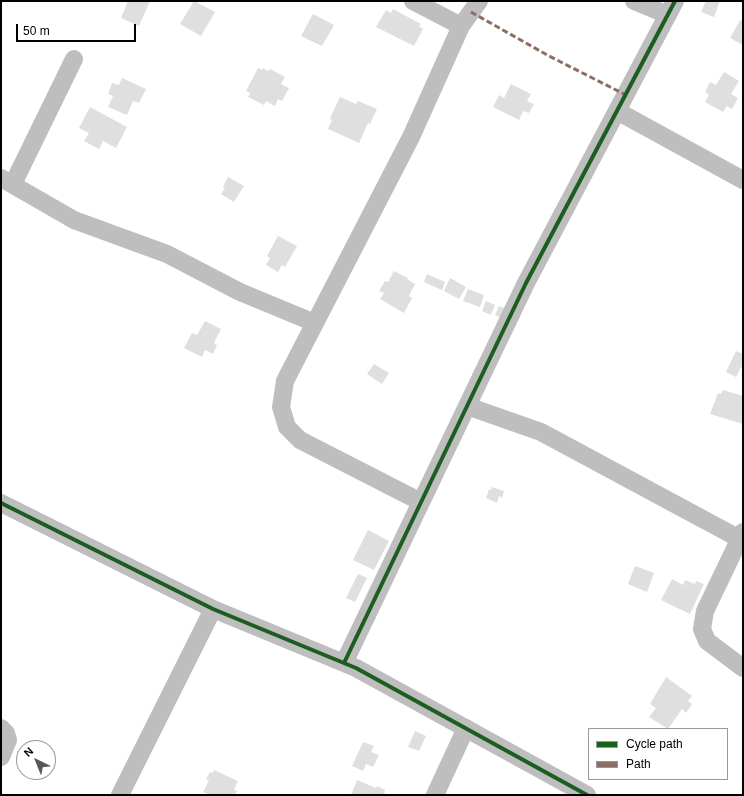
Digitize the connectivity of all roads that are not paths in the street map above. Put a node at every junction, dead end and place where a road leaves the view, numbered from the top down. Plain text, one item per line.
1 (413, 1) edge
2 (479, 1) edge
3 (634, 1) edge
4 (671, 8) edge
5 (461, 26) junction
6 (74, 59) dead end
7 (617, 111) junction
8 (743, 180) edge
9 (7, 181) edge
10 (315, 324) junction
11 (467, 406) junction
12 (421, 502) junction
13 (1, 503) edge
14 (741, 536) edge
15 (213, 610) junction
16 (344, 663) junction
17 (743, 668) edge
18 (1, 728) edge
19 (466, 728) junction
20 (1, 757) edge
21 (120, 795) edge
22 (435, 795) edge
23 (587, 795) edge

1 - 5 street
2 - 5 street
3 - 4 street
4 - 7 street
5 - 10 street
6 - 9 street
7 - 8 street
7 - 11 street
9 - 10 street
10 - 12 street
11 - 12 street
11 - 14 street
12 - 16 street
13 - 15 street
14 - 17 street
15 - 16 street
15 - 21 street
16 - 19 street
18 - 20 street
19 - 22 street
19 - 23 street

